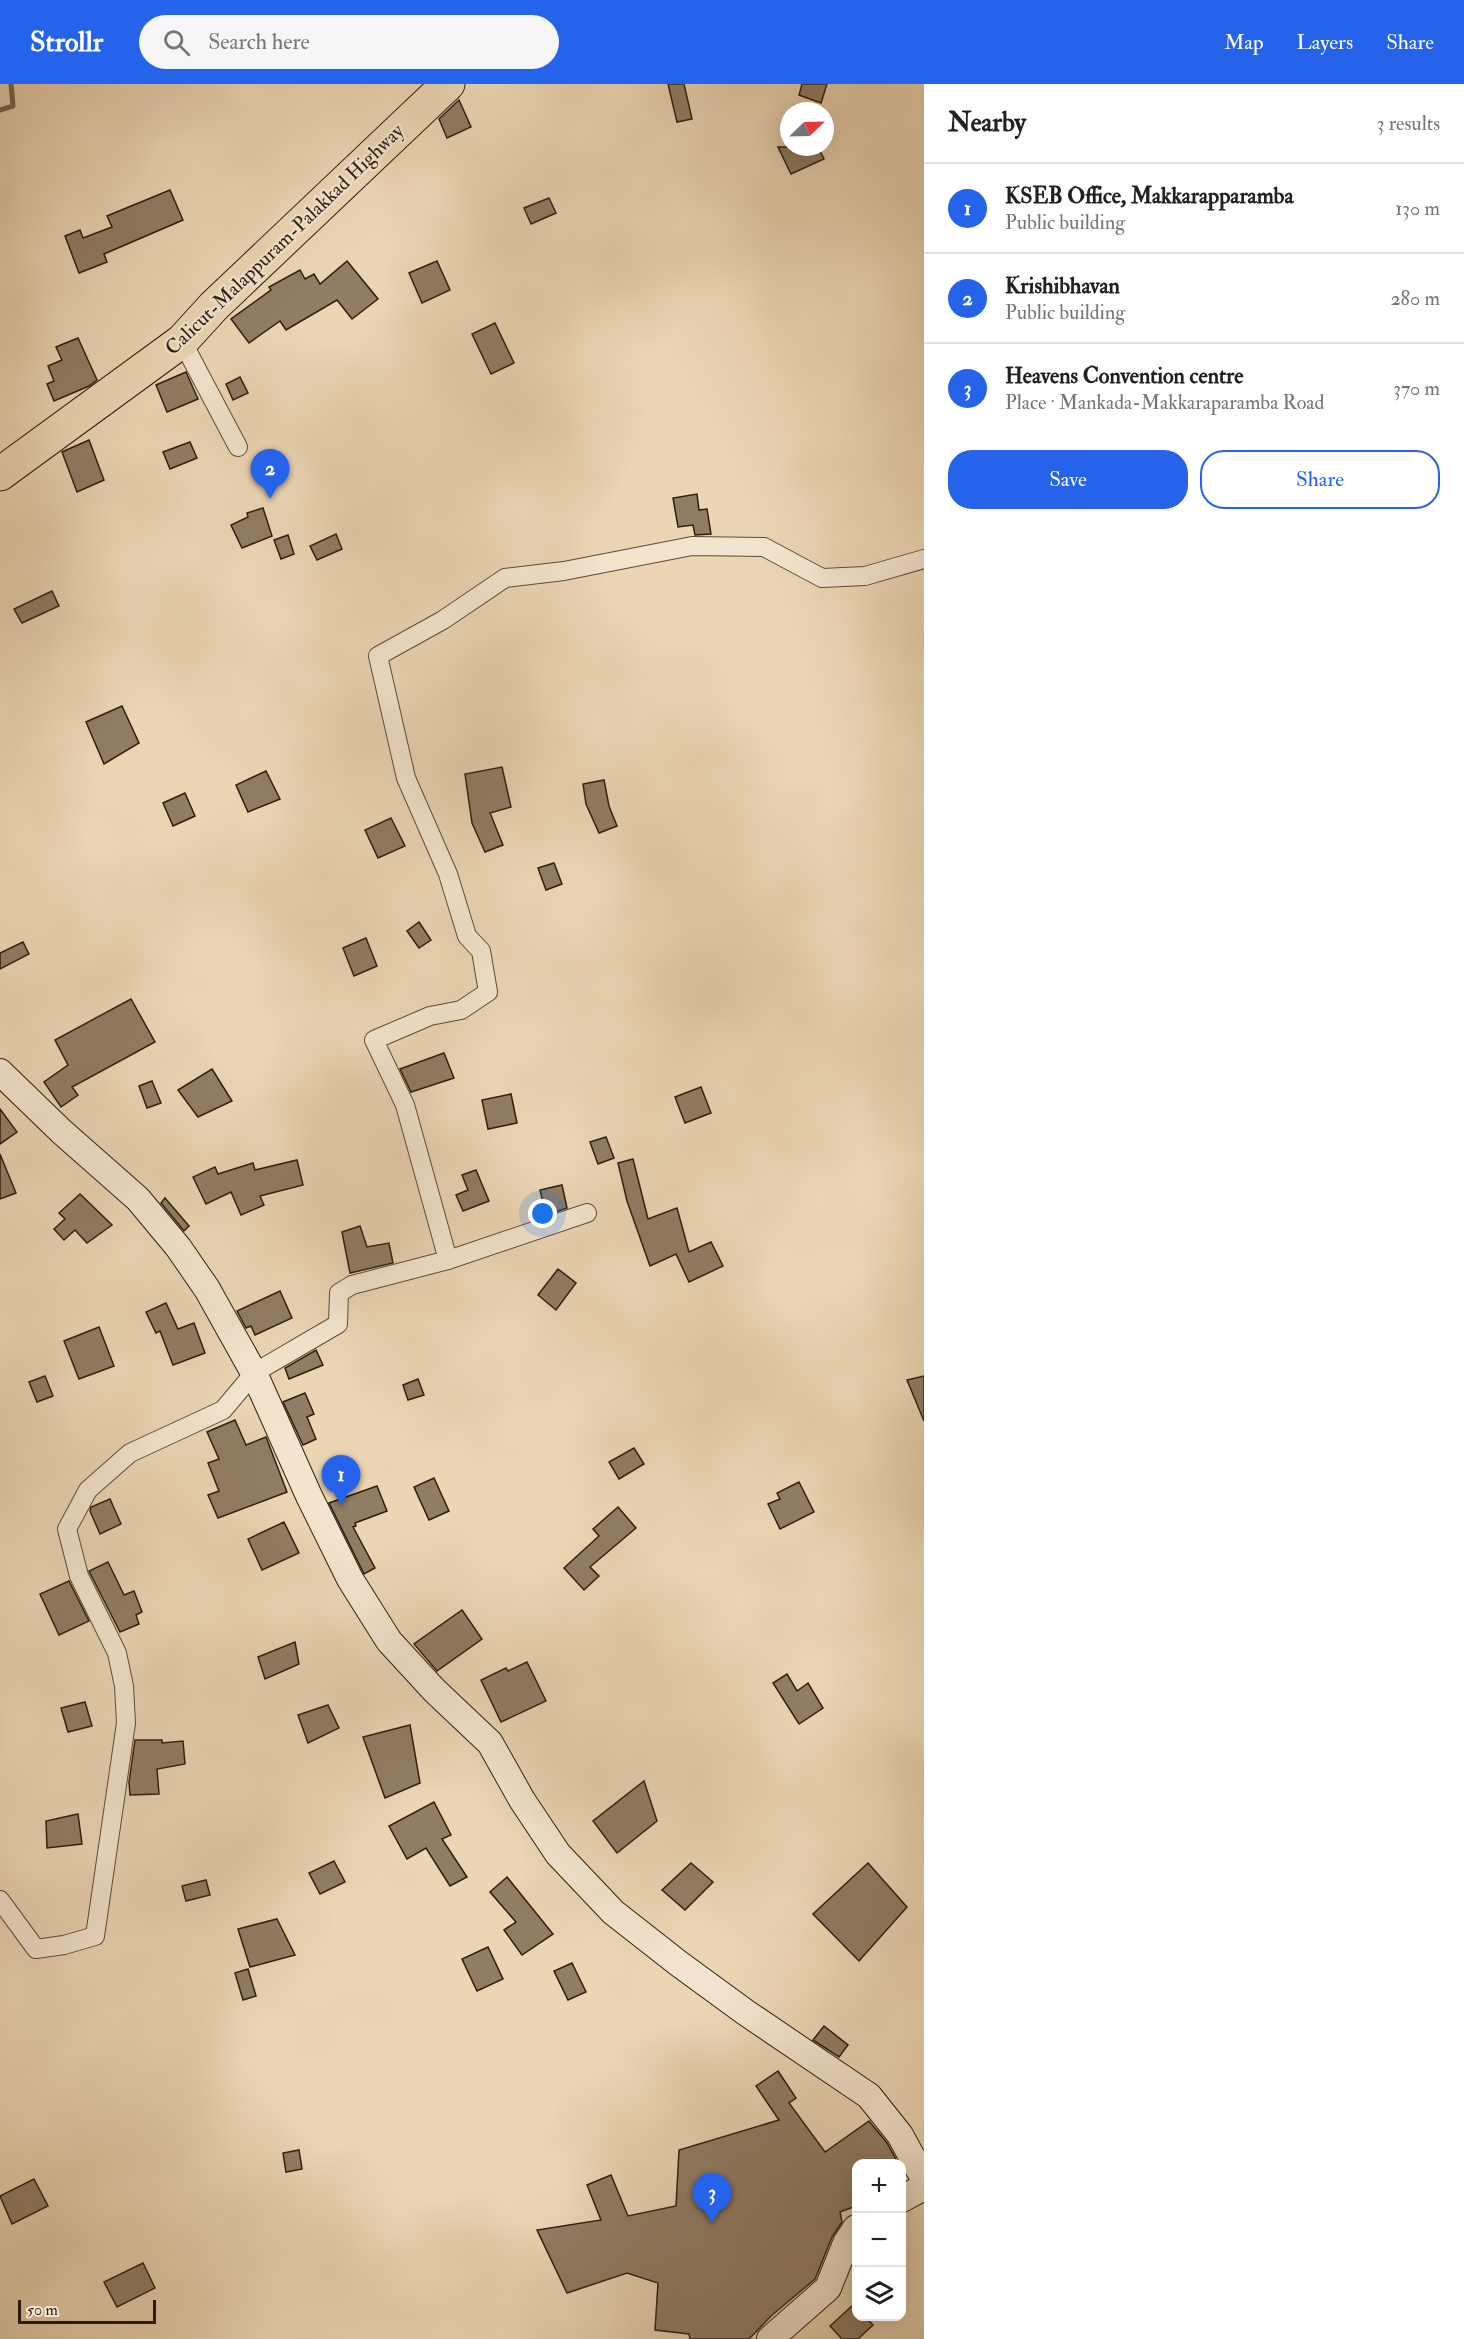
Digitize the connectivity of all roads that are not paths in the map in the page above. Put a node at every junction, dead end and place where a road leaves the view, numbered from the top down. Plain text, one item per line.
1 (448, 84) edge
2 (182, 341) junction
3 (238, 447) dead end
4 (0, 474) edge
5 (924, 559) edge
6 (0, 1072) edge
7 (587, 1213) dead end
8 (448, 1260) junction
9 (254, 1373) junction
10 (0, 1900) edge
11 (924, 2179) edge
12 (924, 2187) edge
13 (906, 2197) edge
14 (852, 2234) edge
15 (770, 2339) edge

1 - 2 highway, Calicut-Malappuram-Palakkad Highway
2 - 3 street
2 - 4 highway, Calicut-Malappuram-Palakkad Highway
5 - 8 street
6 - 9 main road
7 - 8 street
8 - 9 street
9 - 10 street
9 - 11 main road
12 - 13 main road
14 - 15 main road

